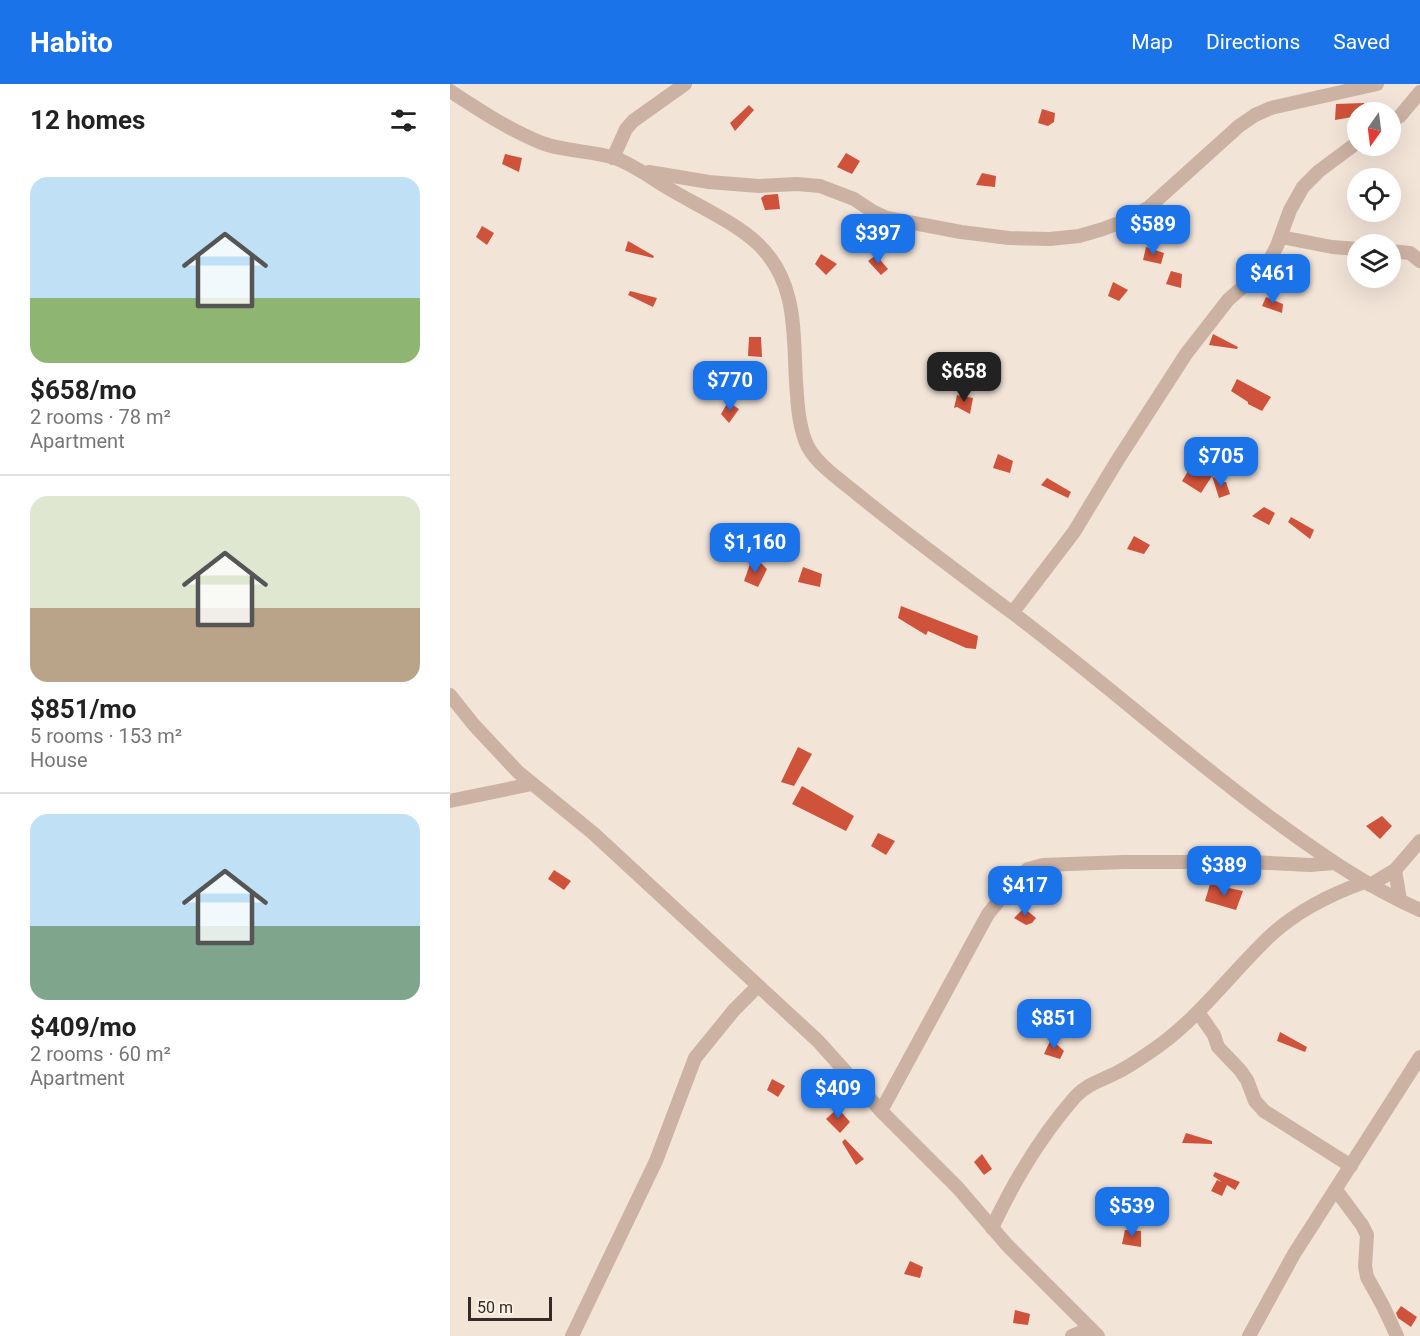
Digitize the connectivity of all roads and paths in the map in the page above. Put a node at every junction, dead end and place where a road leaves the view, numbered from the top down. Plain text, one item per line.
1 (685, 84) edge
2 (1377, 84) edge
3 (450, 91) edge
4 (1420, 92) edge
5 (1401, 115) edge
6 (1347, 150) edge
7 (613, 158) junction
8 (640, 170) junction
9 (1281, 237) junction
10 (1347, 248) edge
11 (1401, 252) edge
12 (1420, 261) edge
13 (1013, 612) junction
14 (450, 695) edge
15 (532, 784) junction
16 (450, 801) edge
17 (1420, 841) edge
18 (1334, 863) junction
19 (1395, 870) junction
20 (1367, 883) junction
21 (1400, 900) junction
22 (1420, 910) edge
23 (758, 986) junction
24 (1198, 1012) junction
25 (1420, 1057) edge
26 (881, 1111) junction
27 (1351, 1166) junction
28 (1336, 1190) junction
29 (992, 1228) junction
30 (1093, 1333) edge
31 (572, 1336) edge
32 (1072, 1336) edge
33 (1249, 1336) edge
34 (1397, 1336) edge

1 - 7 street
2 - 8 street
3 - 7 street
4 - 5 street
6 - 9 street
7 - 8 street
8 - 13 street
9 - 10 street
9 - 13 street
11 - 12 street
13 - 18 street
14 - 15 street
15 - 16 street
15 - 23 street
17 - 19 street
18 - 20 street
18 - 26 street
19 - 20 street
19 - 21 street
20 - 21 street
20 - 24 street
21 - 22 street
23 - 26 street
23 - 31 street
24 - 27 street
24 - 29 street
25 - 27 street
26 - 29 street
27 - 28 street
28 - 33 street
28 - 34 street
29 - 30 street
30 - 32 street

